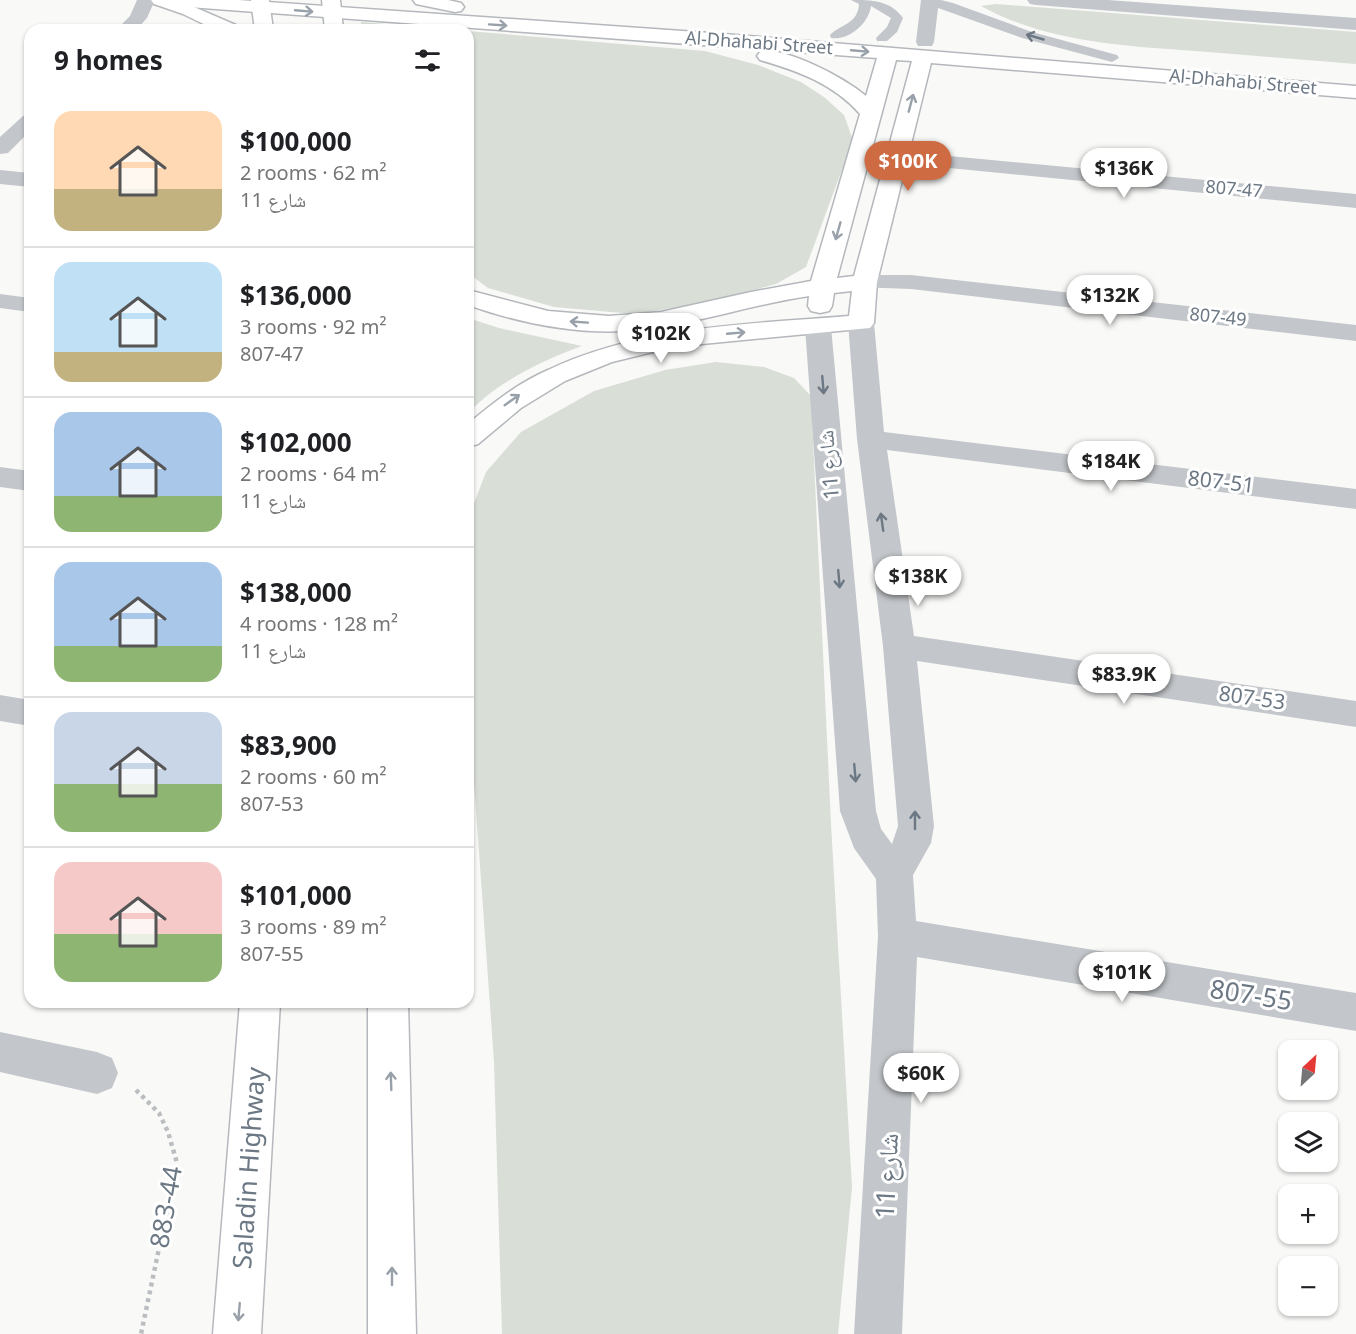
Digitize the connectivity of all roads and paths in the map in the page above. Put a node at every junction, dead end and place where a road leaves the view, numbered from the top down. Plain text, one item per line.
1 (146, 0) edge
2 (161, 0) edge
3 (361, 0) edge
4 (422, 0) edge
5 (929, 0) edge
6 (1036, 0) edge
7 (861, 1) edge
8 (261, 4) edge
9 (455, 7) junction
10 (332, 15) edge
11 (132, 24) edge
12 (219, 24) edge
13 (263, 24) edge
14 (1356, 24) edge
15 (836, 35) junction
16 (711, 39) junction
17 (885, 46) junction
18 (924, 49) junction
19 (1112, 58) junction
20 (1356, 78) edge
21 (1356, 92) edge
22 (871, 114) junction
23 (24, 126) edge
24 (0, 148) edge
25 (896, 157) junction
26 (0, 177) edge
27 (24, 179) edge
28 (1356, 201) edge
29 (865, 282) junction
30 (822, 287) junction
31 (474, 299) edge
32 (0, 301) edge
33 (24, 304) edge
34 (861, 323) junction
35 (818, 327) junction
36 (1356, 333) edge
37 (474, 432) edge
38 (871, 439) junction
39 (0, 477) edge
40 (24, 480) edge
41 (1356, 499) edge
42 (898, 646) junction
43 (0, 708) edge
44 (24, 712) edge
45 (1356, 714) edge
46 (894, 873) junction
47 (898, 936) junction
48 (260, 1008) edge
49 (388, 1008) edge
50 (1356, 1012) edge
51 (0, 1052) edge
52 (97, 1073) joint
53 (141, 1334) edge
54 (237, 1334) edge
55 (392, 1334) edge
56 (878, 1334) edge

1 - 11 street
2 - 8 street, Al-Dhahabi Street
2 - 12 street
3 - 9 street, Al-Dhahabi Street
4 - 9 street
5 - 18 street, شارع 11
19 -> 5 lane
6 - 14 street
7 - 15 lane
7 - 17 lane
8 -> 10 street, Al-Dhahabi Street
8 - 13 street
9 - 15 street, Al-Dhahabi Street
10 -> 16 street, Al-Dhahabi Street
15 - 17 street, Al-Dhahabi Street
16 -> 17 street, Al-Dhahabi Street
16 - 22 street
17 - 18 street, Al-Dhahabi Street
17 - 22 street, شارع 11
18 - 19 street, Al-Dhahabi Street
18 - 21 street, Al-Dhahabi Street
25 -> 18 street, شارع 11
19 - 20 street, Al-Dhahabi Street
22 -> 30 street, شارع 11
23 - 24 street
25 - 28 street, 807-47
25 - 29 street, شارع 11
26 - 27 street
29 - 30 street
29 - 34 street, شارع 11
29 - 36 street, 807-49
30 -> 31 street
30 - 35 street, شارع 11
32 - 33 street
34 - 35 street
34 - 38 street, شارع 11
37 -> 35 street
35 -> 46 street, شارع 11
38 - 41 street, 807-51
42 -> 38 street, شارع 11
39 - 40 street
42 - 45 street, 807-53
46 -> 42 street, شارع 11
43 - 44 street
46 - 47 street, شارع 11
47 - 50 street, 807-55
47 - 56 street, شارع 11
48 -> 54 street, Saladin Highway
55 -> 49 street
51 - 52 street
52 - 53 path, 883-44

